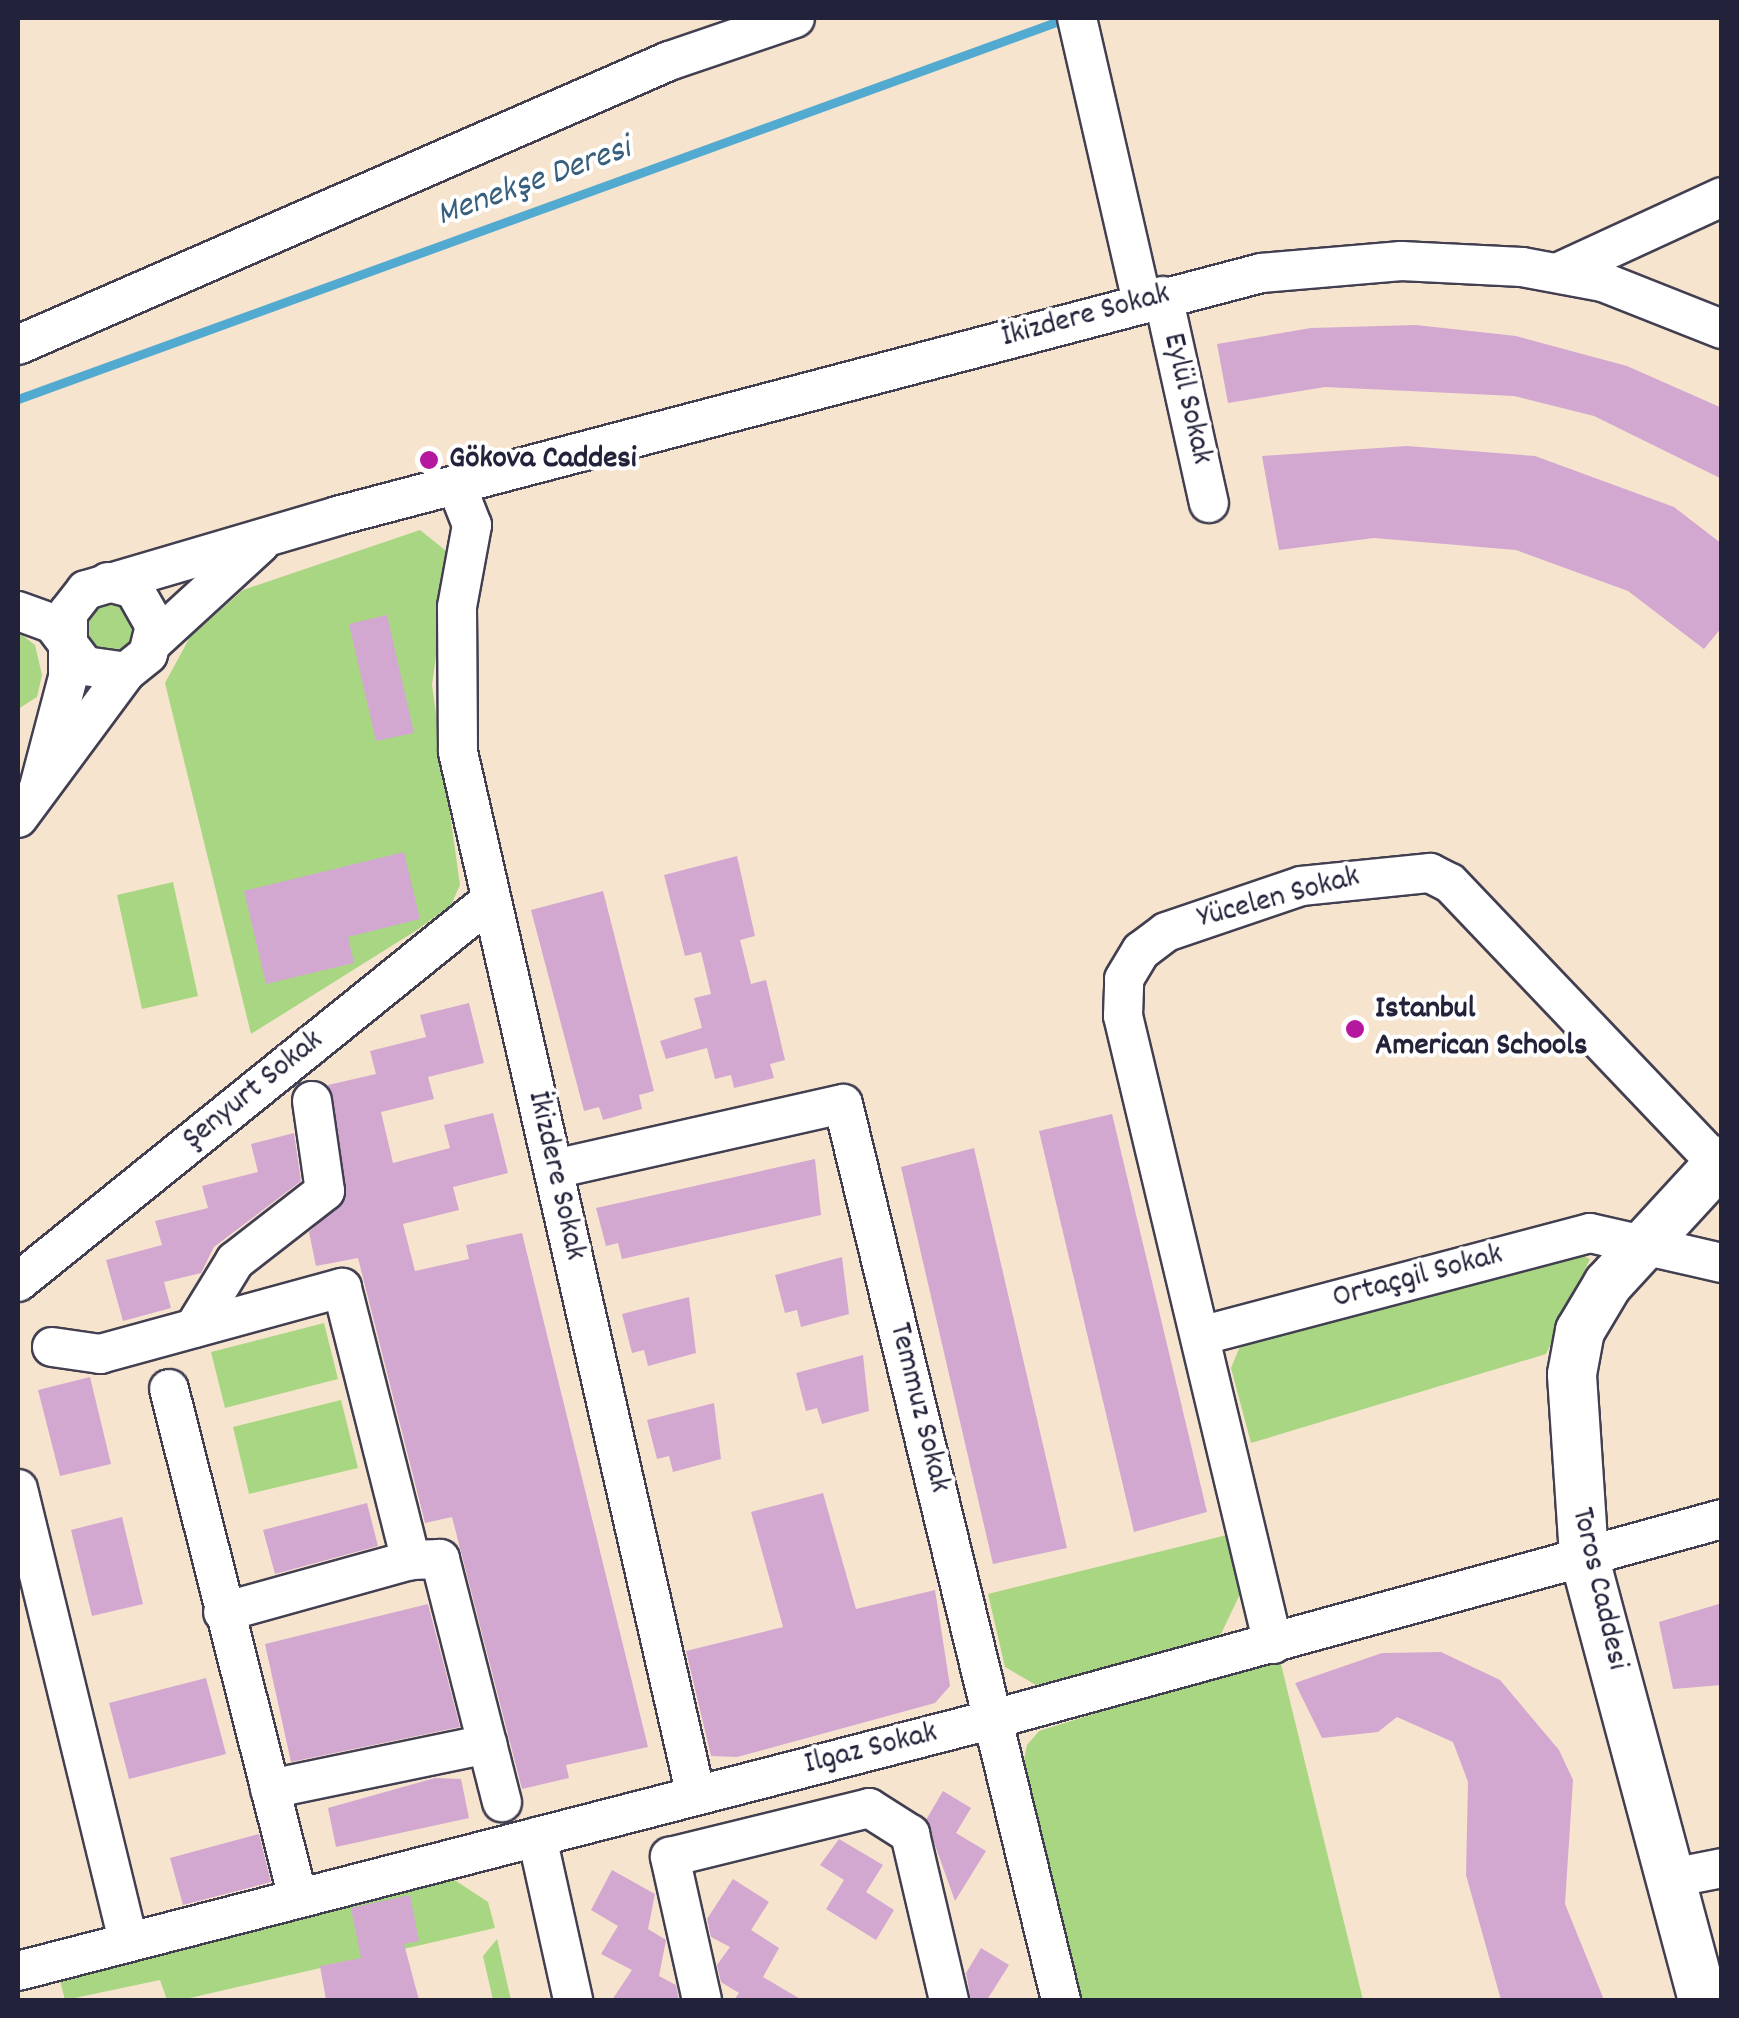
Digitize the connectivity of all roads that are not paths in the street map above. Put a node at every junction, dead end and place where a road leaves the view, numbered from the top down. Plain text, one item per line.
1 (795, 18) edge
2 (1077, 18) edge
3 (1722, 197) edge
4 (1120, 216) junction
5 (1559, 272) junction
6 (1219, 282) junction
7 (1152, 298) junction
8 (1075, 319) junction
9 (1722, 329) edge
10 (18, 344) edge
11 (527, 470) junction
12 (456, 487) junction
13 (407, 499) junction
14 (1209, 503) dead end
15 (266, 539) junction
16 (466, 557) junction
17 (101, 583) junction
18 (18, 594) edge
19 (18, 611) edge
20 (154, 640) junction
21 (68, 642) junction
22 (126, 672) junction
23 (38, 787) junction
24 (18, 818) edge
25 (490, 900) junction
26 (312, 1101) dead end
27 (1720, 1161) edge
28 (554, 1168) junction
29 (1636, 1246) junction
30 (1722, 1263) edge
31 (18, 1282) edge
32 (194, 1328) junction
33 (1200, 1336) junction
34 (52, 1347) dead end
35 (168, 1389) dead end
36 (18, 1489) edge
37 (1722, 1519) edge
38 (1584, 1556) junction
39 (411, 1560) junction
40 (223, 1612) junction
41 (1273, 1644) junction
42 (994, 1720) junction
43 (487, 1744) junction
44 (270, 1789) junction
45 (695, 1792) junction
46 (502, 1802) dead end
47 (537, 1837) junction
48 (1722, 1868) edge
49 (1672, 1878) junction
50 (298, 1898) junction
51 (128, 1940) junction
52 (18, 1971) edge
53 (573, 2000) edge
54 (702, 2000) edge
55 (949, 2000) edge
56 (1061, 2000) edge
57 (1704, 2000) edge

1 - 10 street
2 - 4 street, Eylül Sokak
3 - 5 street
4 - 6 street
4 - 7 street, Eylül Sokak
4 - 8 street
5 - 6 street, İkizdere Sokak
5 - 9 street, İkizdere Sokak
6 - 7 street, İkizdere Sokak
7 - 8 street, İkizdere Sokak
7 - 14 street, Eylül Sokak
8 - 11 street, İkizdere Sokak
11 - 12 street, İkizdere Sokak
11 - 16 street
12 - 13 street
12 - 16 street, İkizdere Sokak
13 - 15 street
13 - 16 street
15 - 17 street
15 - 20 street
16 - 25 street, İkizdere Sokak
17 - 18 street
17 - 20 street
17 - 21 street
19 - 21 street
20 - 22 street
21 - 22 street
21 - 23 street
22 - 23 street
23 - 24 street
25 - 28 street, İkizdere Sokak
25 - 31 street, Şenyurt Sokak
26 - 32 street
27 - 29 main road, Toros Caddesi
27 - 33 street, Yücelen Sokak
28 - 42 street, Temmuz Sokak
28 - 45 street, İkizdere Sokak
29 - 30 street, Ortaçgil Sokak
29 - 33 street, Ortaçgil Sokak
29 - 38 main road, Toros Caddesi
32 - 34 street
32 - 39 street
33 - 41 street, Yücelen Sokak
35 - 40 street
36 - 51 street
37 - 38 street, Ilgaz Sokak
38 - 41 street, Ilgaz Sokak
38 - 49 main road, Toros Caddesi
39 - 40 street
39 - 43 street
40 - 44 street
41 - 42 street, Ilgaz Sokak
42 - 45 street, Ilgaz Sokak
42 - 56 street, Temmuz Sokak
43 - 44 street
43 - 46 street
44 - 50 street
45 - 47 street, Ilgaz Sokak
47 - 50 street, Ilgaz Sokak
47 - 53 street
48 - 49 street
49 - 57 main road, Toros Caddesi
50 - 51 street, Ilgaz Sokak
51 - 52 street, Ilgaz Sokak
54 - 55 street

